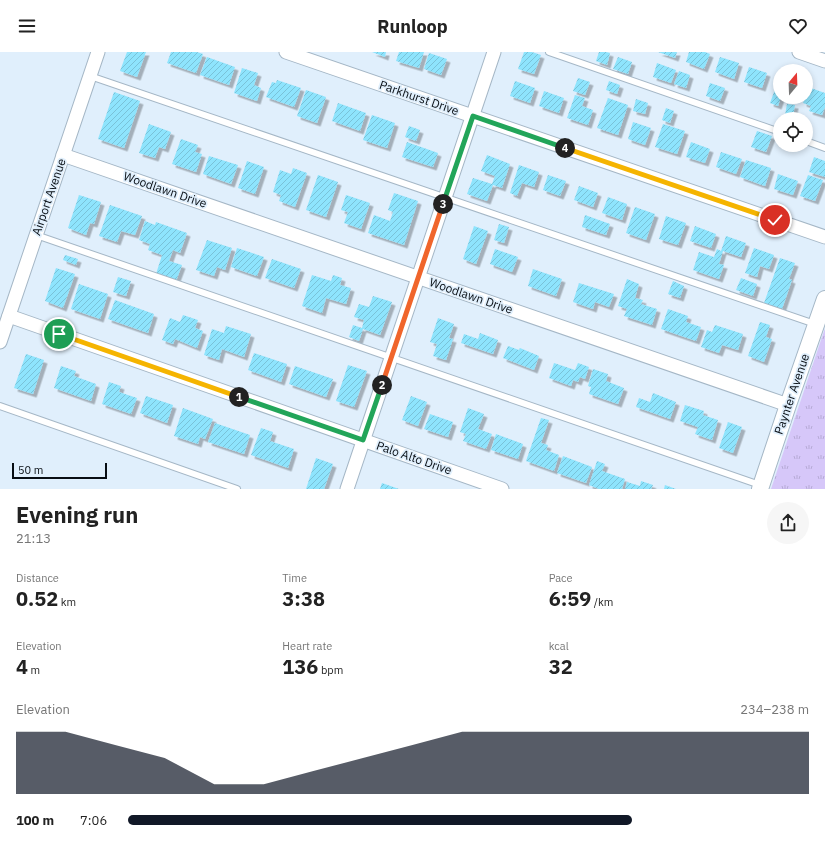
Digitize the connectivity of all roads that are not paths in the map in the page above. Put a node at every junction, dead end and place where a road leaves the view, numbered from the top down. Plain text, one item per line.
1 (98, 52) edge
2 (286, 52) edge
3 (494, 52) edge
4 (549, 52) edge
5 (799, 52) edge
6 (825, 61) edge
7 (90, 76) junction
8 (473, 116) junction
9 (773, 130) edge
10 (813, 144) edge
11 (825, 148) edge
12 (63, 155) junction
13 (445, 198) junction
14 (36, 236) junction
15 (825, 237) edge
16 (418, 278) junction
17 (825, 300) edge
18 (9, 316) junction
19 (816, 325) junction
20 (0, 342) edge
21 (392, 358) junction
22 (0, 406) edge
23 (788, 406) junction
24 (363, 440) junction
25 (760, 487) edge
26 (237, 489) edge
27 (347, 489) edge
28 (502, 489) edge

1 - 7 street, Airport Avenue
2 - 8 street, Parkhurst Drive
3 - 8 street
4 - 9 lane
5 - 6 street
7 - 12 street, Airport Avenue
7 - 13 lane
8 - 13 street
8 - 15 street, Parkhurst Drive
10 - 11 lane
12 - 14 street, Airport Avenue
12 - 16 street, Woodlawn Drive
13 - 16 street
13 - 19 lane
14 - 18 street, Airport Avenue
14 - 21 lane
16 - 21 street
16 - 23 street, Woodlawn Drive
17 - 19 street, Paynter Avenue
18 - 20 street, Airport Avenue
18 - 24 street, Palo Alto Drive
19 - 23 street, Paynter Avenue
21 - 24 street
21 - 25 lane
22 - 26 lane
23 - 25 street, Paynter Avenue
24 - 27 street
24 - 28 street, Palo Alto Drive

